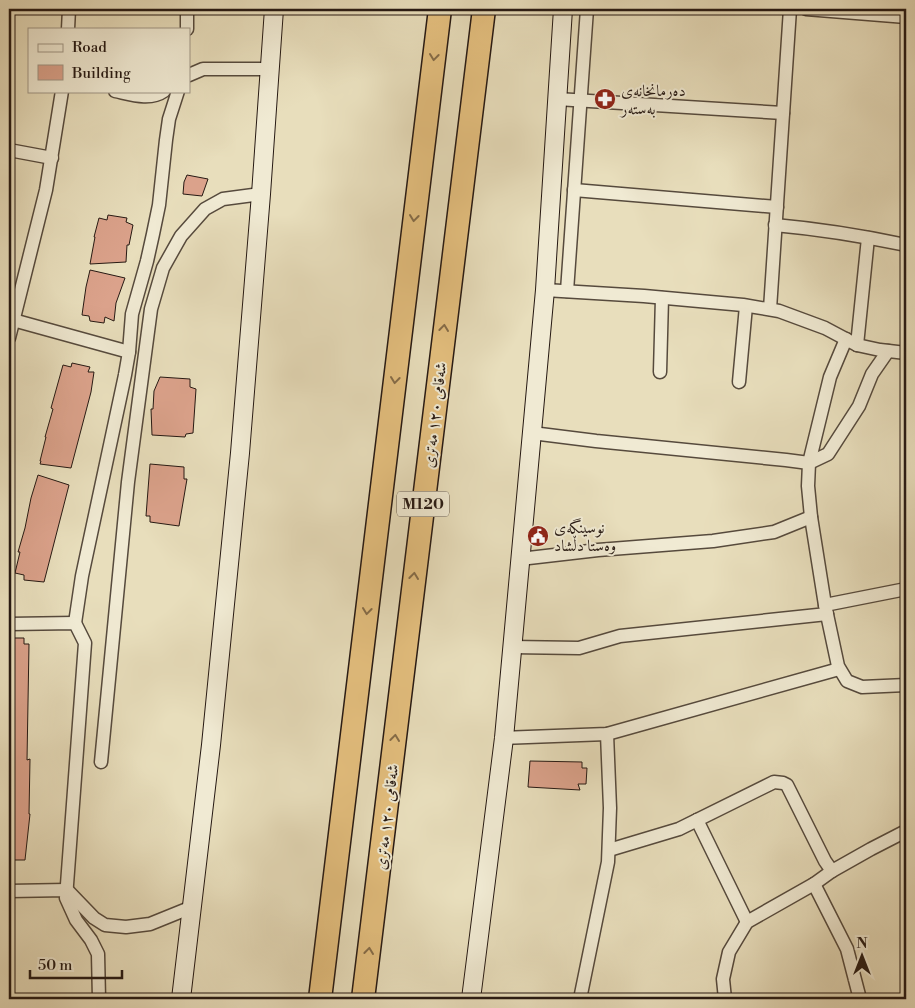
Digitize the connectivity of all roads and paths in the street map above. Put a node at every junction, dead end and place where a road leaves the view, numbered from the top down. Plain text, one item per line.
1 (69, 9) edge
2 (187, 9) edge
3 (274, 9) edge
4 (440, 9) edge
5 (484, 9) edge
6 (563, 9) edge
7 (587, 9) edge
8 (790, 9) edge
9 (806, 9) edge
10 (906, 16) edge
11 (68, 28) edge
12 (187, 28) edge
13 (270, 69) junction
14 (190, 75) edge
15 (62, 92) edge
16 (120, 92) edge
17 (162, 92) edge
18 (178, 92) edge
19 (557, 99) junction
20 (580, 101) junction
21 (783, 113) junction
22 (9, 150) edge
23 (52, 158) junction
24 (574, 190) junction
25 (261, 194) junction
26 (776, 207) junction
27 (775, 224) junction
28 (868, 238) junction
29 (906, 246) edge
30 (544, 290) junction
31 (566, 291) junction
32 (662, 298) junction
33 (746, 306) junction
34 (770, 309) junction
35 (14, 320) junction
36 (9, 338) edge
37 (851, 342) junction
38 (888, 351) junction
39 (129, 352) junction
40 (906, 353) edge
41 (660, 372) dead end
42 (739, 382) dead end
43 (532, 433) junction
44 (809, 463) junction
45 (810, 517) junction
46 (520, 559) junction
47 (906, 588) edge
48 (826, 609) junction
49 (75, 623) junction
50 (9, 624) edge
51 (512, 647) junction
52 (839, 669) junction
53 (906, 685) edge
54 (607, 734) junction
55 (504, 738) junction
56 (101, 762) dead end
57 (697, 820) junction
58 (906, 831) edge
59 (609, 850) junction
60 (832, 871) junction
61 (814, 884) junction
62 (67, 890) junction
63 (9, 891) edge
64 (192, 907) junction
65 (747, 922) junction
66 (99, 999) edge
67 (180, 999) edge
68 (320, 999) edge
69 (363, 999) edge
70 (470, 999) edge
71 (580, 999) edge
72 (726, 999) edge
73 (860, 999) edge

1 - 11 street
2 - 12 street
3 - 13 street
4 -> 68 highway, M120
69 -> 5 highway, شەقامی ١٢٠ مەتری / M120
6 - 19 street
7 - 20 street
8 - 21 street
9 - 10 street
13 - 14 street
13 - 25 street
15 - 23 street
16 - 17 street
18 - 39 street
19 - 20 street
19 - 30 street
20 - 21 street
20 - 24 street
21 - 26 street
22 - 23 street
23 - 35 street
24 - 26 street
24 - 31 street
25 - 56 street
25 - 64 street
26 - 27 street
27 - 28 street
27 - 34 street
28 - 29 street
28 - 37 street
30 - 31 street
30 - 43 street
31 - 32 street
32 - 33 street
32 - 41 street
33 - 34 street
33 - 42 street
34 - 37 street
35 - 36 street
35 - 39 street
37 - 38 street
37 - 44 street
38 - 40 street
38 - 44 street
39 - 49 street
43 - 44 street
43 - 46 street
44 - 45 street
45 - 46 street
45 - 48 street
46 - 51 street
47 - 48 street
48 - 51 street
48 - 52 street
49 - 50 street
49 - 62 street
51 - 55 street
52 - 53 street
52 - 54 street
54 - 55 street
54 - 59 street
55 - 70 street
57 - 59 street
57 - 60 street
57 - 65 street
58 - 60 street
59 - 71 street
60 - 61 street
61 - 65 street
61 - 73 street
62 - 63 street
62 - 64 street
62 - 66 street
64 - 67 street
65 - 72 street

